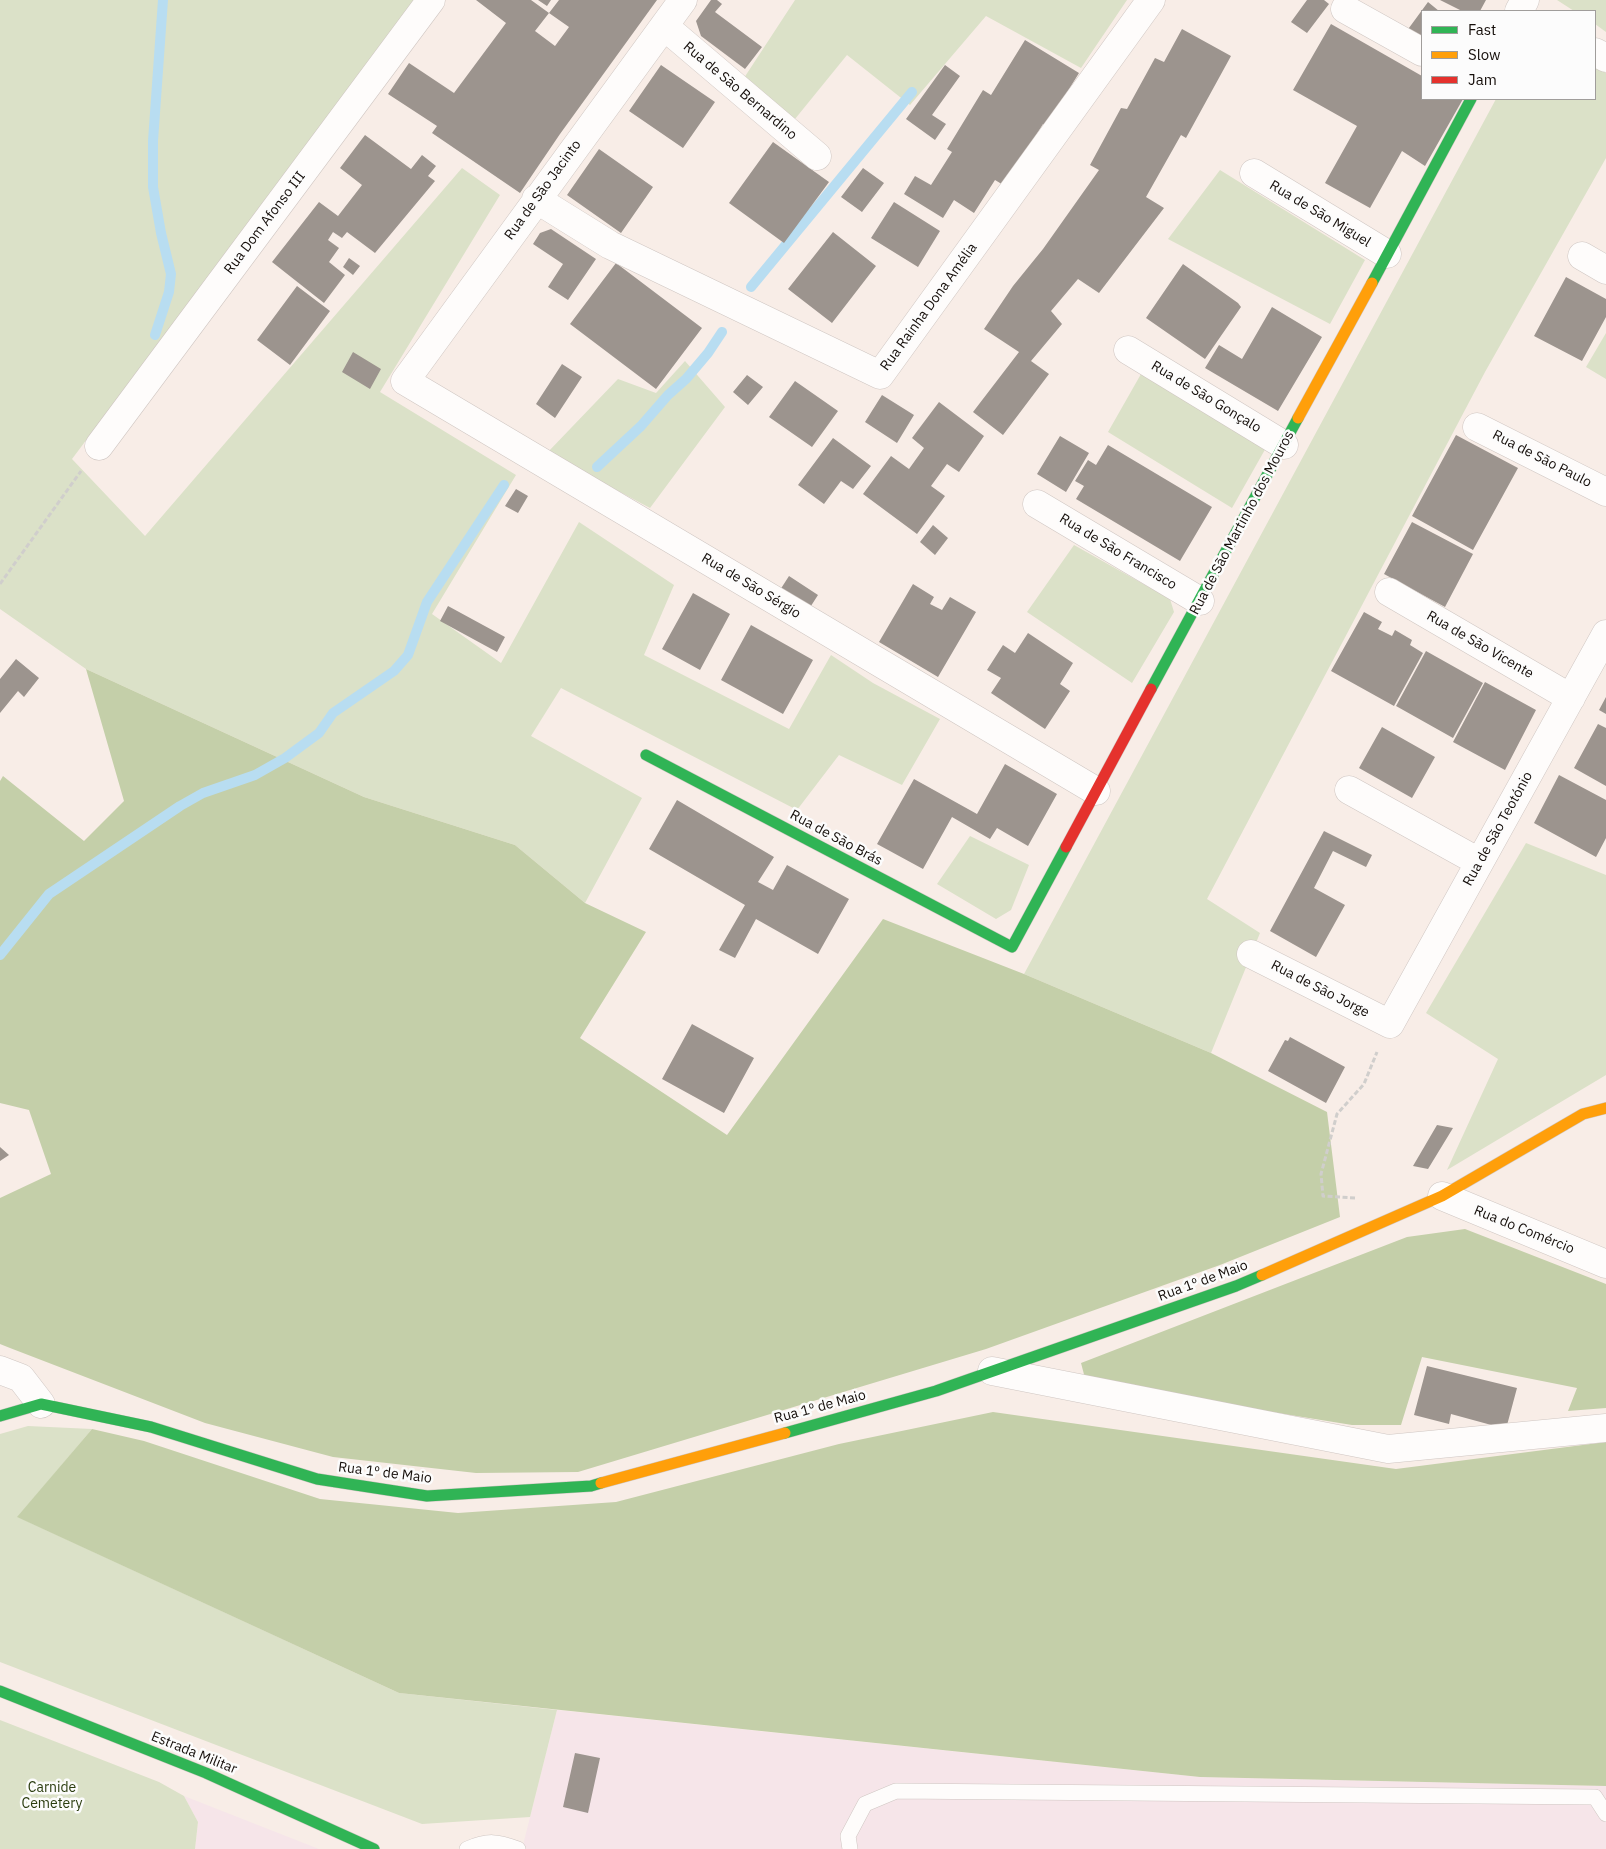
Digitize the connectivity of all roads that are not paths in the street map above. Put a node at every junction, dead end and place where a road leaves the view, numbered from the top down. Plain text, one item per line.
1 (431, 0) edge
2 (683, 0) edge
3 (1150, 0) edge
4 (1345, 9) dead end
5 (664, 26) junction
6 (1421, 51) edge
7 (1470, 100) edge
8 (817, 156) dead end
9 (1254, 173) dead end
10 (536, 199) junction
11 (1387, 254) junction
12 (1582, 256) dead end
13 (1606, 270) edge
14 (1128, 350) dead end
15 (405, 381) joint
16 (1477, 427) dead end
17 (1284, 445) junction
18 (99, 446) road end
19 (1606, 492) edge
20 (1037, 504) dead end
21 (1389, 592) dead end
22 (1200, 601) junction
23 (1606, 634) edge
24 (1571, 698) junction
25 (646, 755) dead end
26 (1348, 790) dead end
27 (1096, 791) junction
28 (1480, 862) junction
29 (1012, 947) joint
30 (1251, 954) dead end
31 (1390, 1024) joint
32 (1606, 1108) edge
33 (1442, 1196) junction
34 (1606, 1264) edge
35 (0, 1370) edge
36 (992, 1371) junction
37 (41, 1404) junction
38 (0, 1416) edge
39 (1606, 1428) edge
40 (0, 1691) edge
41 (1606, 1814) edge
42 (374, 1849) edge
43 (467, 1849) edge
44 (518, 1849) edge
45 (850, 1849) edge

1 - 18 street, Rua Dom Afonso III
2 - 5 street, Rua de São Jacinto
3 - 10 street, Rua Rainha Dona Amélia
4 - 6 street
5 - 8 street, Rua de São Bernardino
5 - 10 street, Rua de São Jacinto
7 - 11 street, Rua de São Martinho dos Mouros
9 - 11 street, Rua de São Miguel
10 - 15 street, Rua de São Jacinto
11 - 17 street, Rua de São Martinho dos Mouros
12 - 13 street
14 - 17 street, Rua de São Gonçalo
15 - 27 street, Rua de São Sérgio
16 - 19 street, Rua de São Paulo
17 - 22 street, Rua de São Martinho dos Mouros
20 - 22 street, Rua de São Francisco
21 - 24 street, Rua de São Vicente
22 - 27 street, Rua de São Martinho dos Mouros
23 - 24 street, Rua de São Teotónio
24 - 28 street, Rua de São Teotónio
25 - 29 street, Rua de São Brás
26 - 28 street
27 - 29 street, Rua de São Martinho dos Mouros
28 - 31 street, Rua de São Teotónio
30 - 31 street, Rua de São Jorge
32 - 33 street, Rua 1º de Maio
33 - 34 street, Rua do Comércio
33 - 36 street, Rua 1º de Maio
35 - 37 street
36 - 37 street, Rua 1º de Maio
36 - 39 street
37 - 38 street, Rua 1º de Maio
40 - 42 street, Estrada Militar
41 - 45 lane
43 - 44 lane

